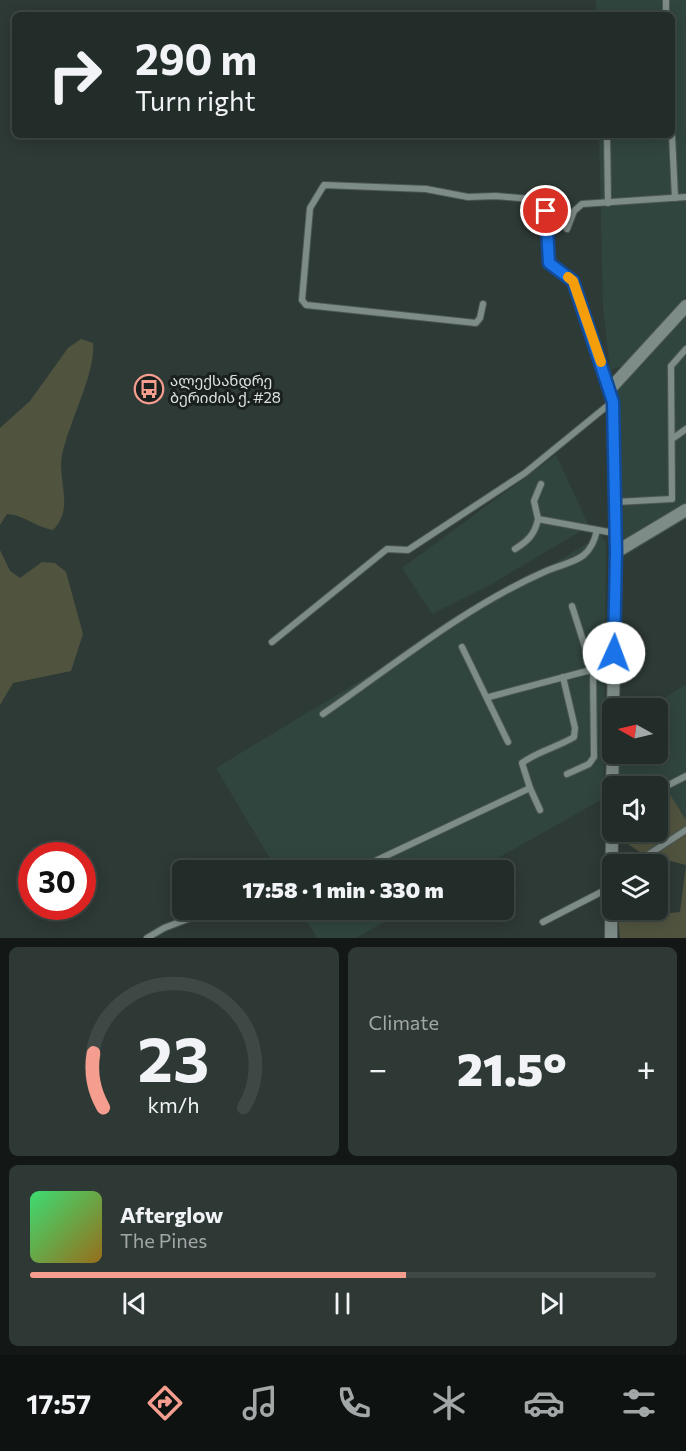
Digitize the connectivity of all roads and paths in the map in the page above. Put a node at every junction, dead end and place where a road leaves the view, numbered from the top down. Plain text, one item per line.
1 (607, 138) edge
2 (672, 138) edge
3 (686, 197) edge
4 (675, 198) junction
5 (608, 203) junction
6 (567, 229) dead end
7 (573, 281) joint
8 (483, 304) dead end
9 (686, 306) edge
10 (686, 350) edge
11 (610, 389) junction
12 (613, 402) junction
13 (686, 429) edge
14 (672, 439) junction
15 (541, 484) dead end
16 (616, 502) junction
17 (686, 510) edge
18 (538, 519) junction
19 (597, 530) junction
20 (614, 533) junction
21 (515, 549) dead end
22 (616, 552) junction
23 (572, 606) dead end
24 (272, 642) dead end
25 (462, 647) dead end
26 (593, 672) junction
27 (613, 673) junction
28 (563, 677) junction
29 (489, 697) junction
30 (613, 698) edge
31 (323, 714) dead end
32 (508, 742) dead end
33 (567, 774) dead end
34 (686, 776) edge
35 (668, 785) edge
36 (530, 788) junction
37 (540, 810) dead end
38 (686, 830) edge
39 (649, 854) edge
40 (377, 860) edge
41 (602, 892) edge
42 (183, 920) edge
43 (611, 920) edge
44 (543, 922) dead end
45 (147, 938) edge
46 (611, 938) edge

1 - 5 lane
2 - 4 lane
3 - 4 lane
4 - 5 lane
5 - 6 lane
7 - 8 lane
7 - 11 street
9 - 11 street
10 - 14 lane
11 - 12 street
12 - 16 street
12 - 24 lane
13 - 14 lane
14 - 16 lane
15 - 18 lane
16 - 20 street
17 - 22 street
18 - 19 lane
18 - 21 lane
19 - 20 lane
19 - 31 lane
20 - 22 street
22 - 27 street
23 - 26 lane
25 - 29 lane
26 - 27 lane
26 - 28 lane
26 - 33 lane
27 - 30 street
28 - 29 lane
28 - 36 lane
29 - 32 lane
34 - 35 lane
36 - 37 lane
36 - 40 lane
38 - 39 lane
41 - 44 lane
42 - 45 lane
43 - 46 street

